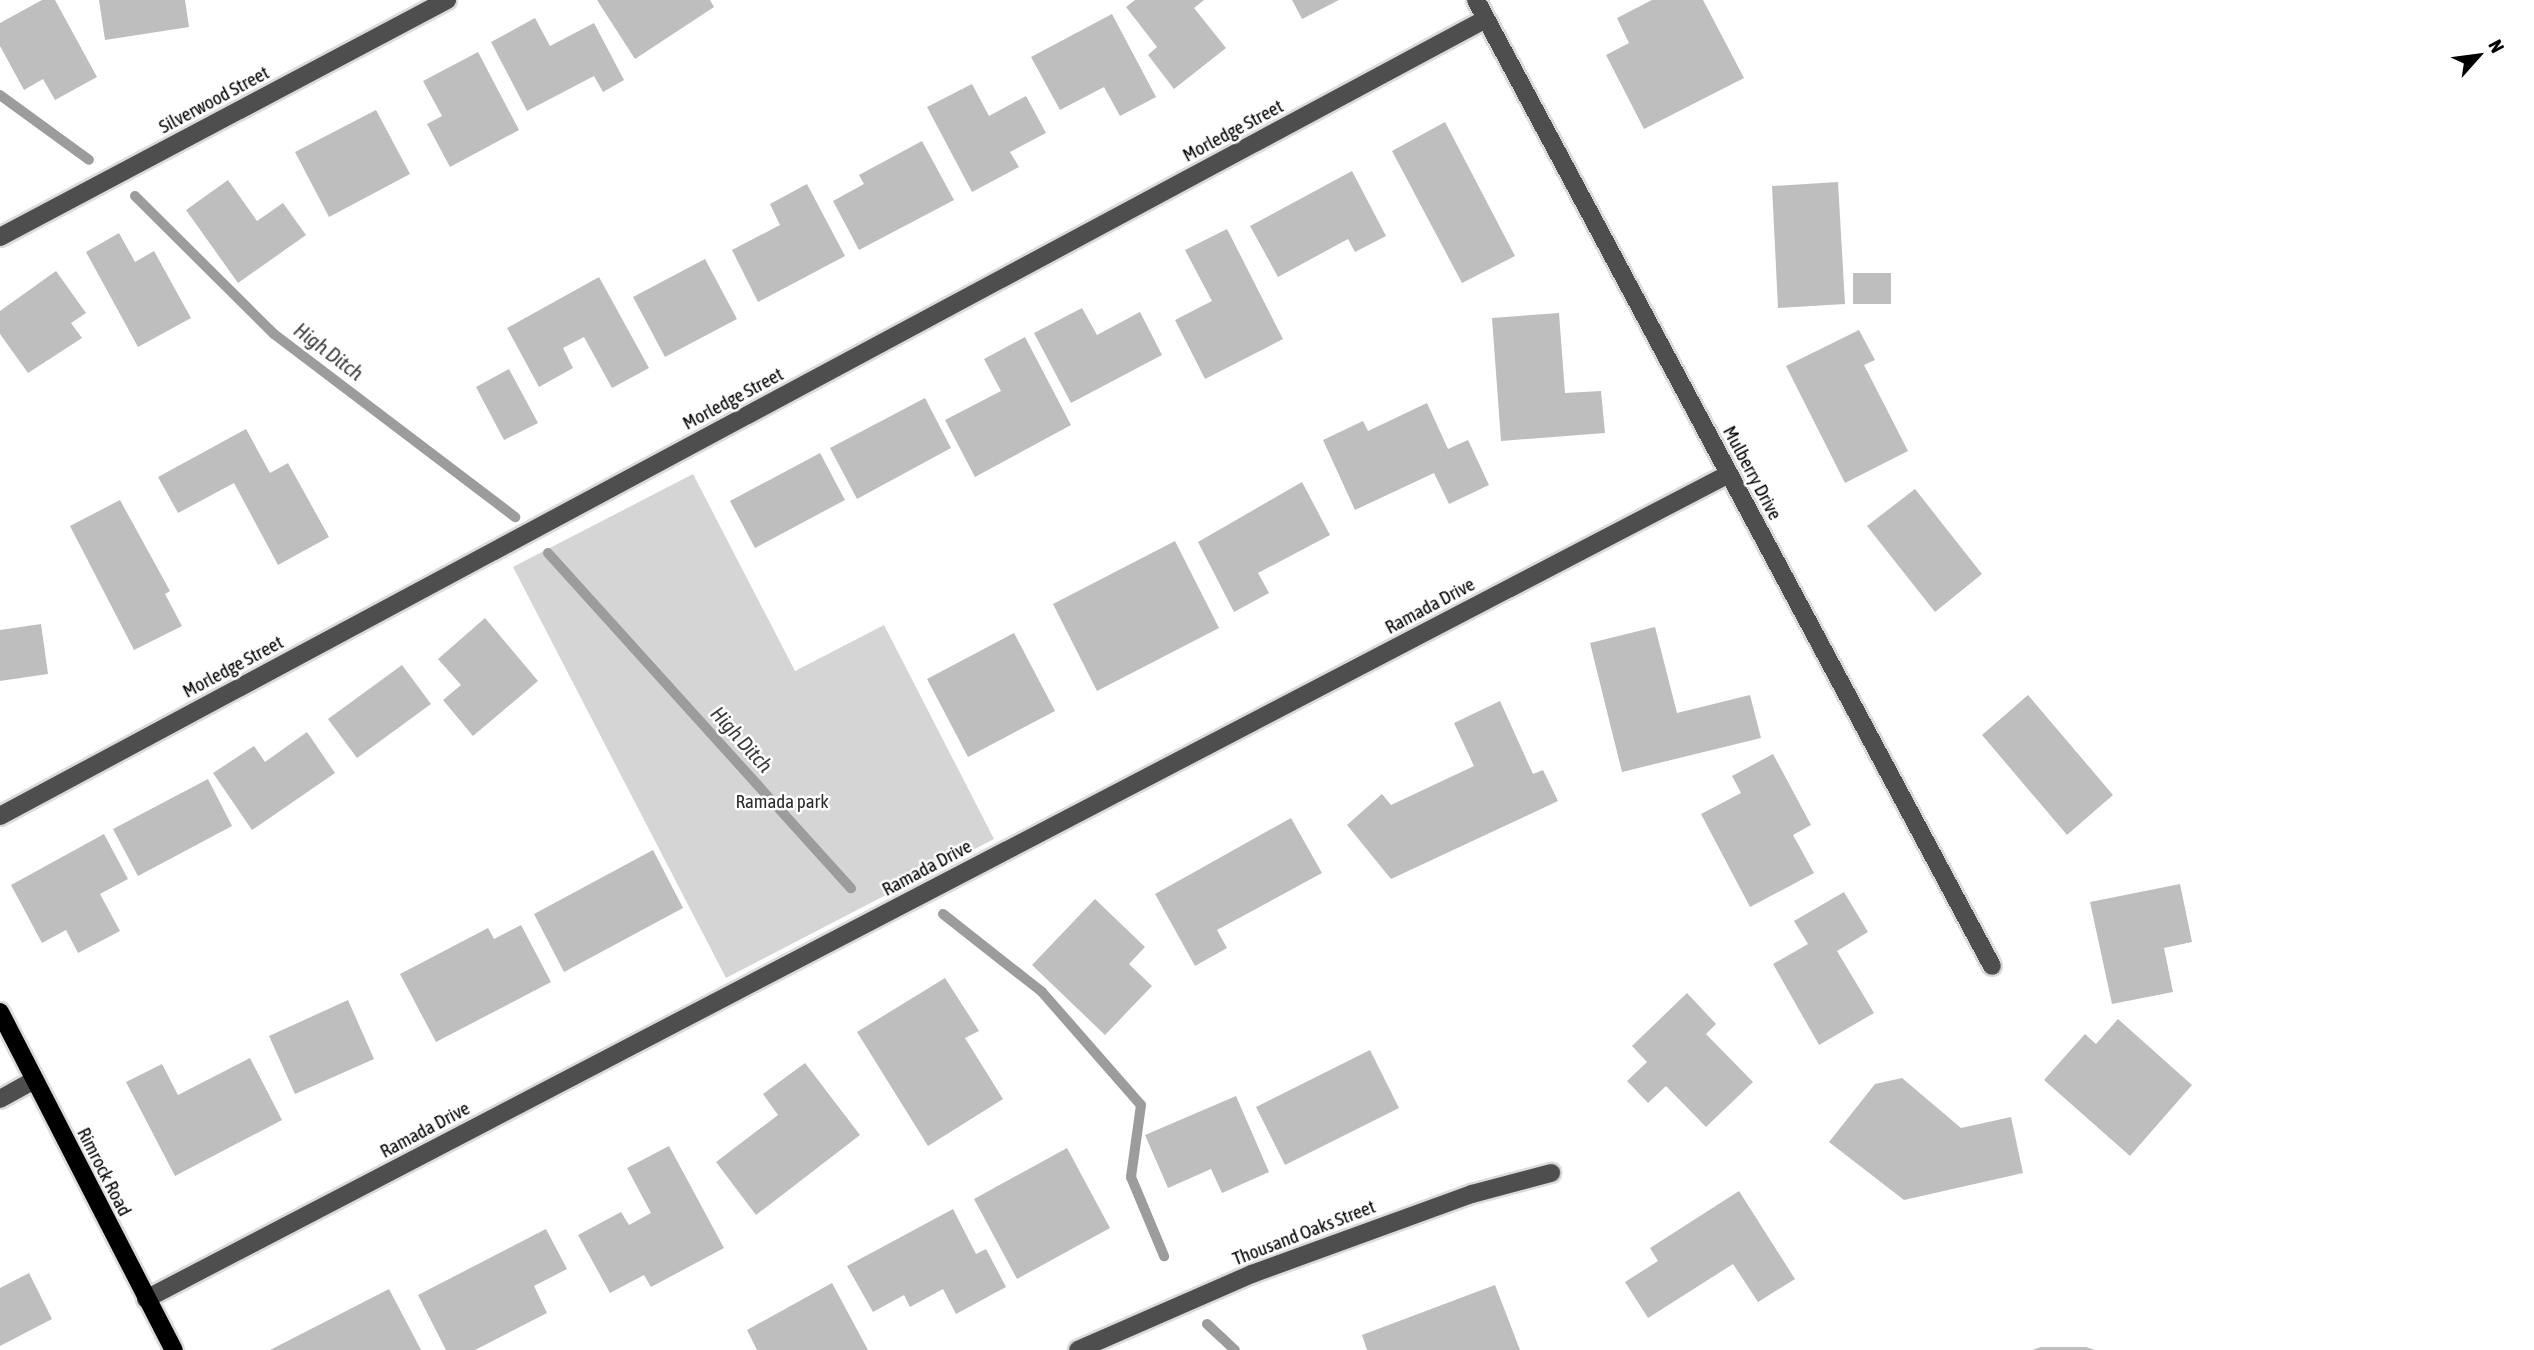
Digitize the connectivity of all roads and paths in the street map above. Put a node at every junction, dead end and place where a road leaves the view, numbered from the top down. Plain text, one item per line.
1 (447, 0) edge
2 (1476, 0) edge
3 (1486, 19) junction
4 (0, 237) edge
5 (1728, 474) junction
6 (0, 816) edge
7 (1992, 965) dead end
8 (0, 1012) edge
9 (34, 1080) junction
10 (0, 1099) edge
11 (1551, 1173) dead end
12 (146, 1299) junction
13 (174, 1350) edge
14 (1078, 1350) edge

1 - 4 street, Silverwood Street
2 - 3 street, Mulberry Drive
3 - 5 street, Mulberry Drive
3 - 6 street, Morledge Street
5 - 7 street, Mulberry Drive
5 - 12 street, Ramada Drive
8 - 9 main road, Rimrock Road
9 - 10 street
9 - 12 main road, Rimrock Road
11 - 14 street, Thousand Oaks Street
12 - 13 main road, Rimrock Road

